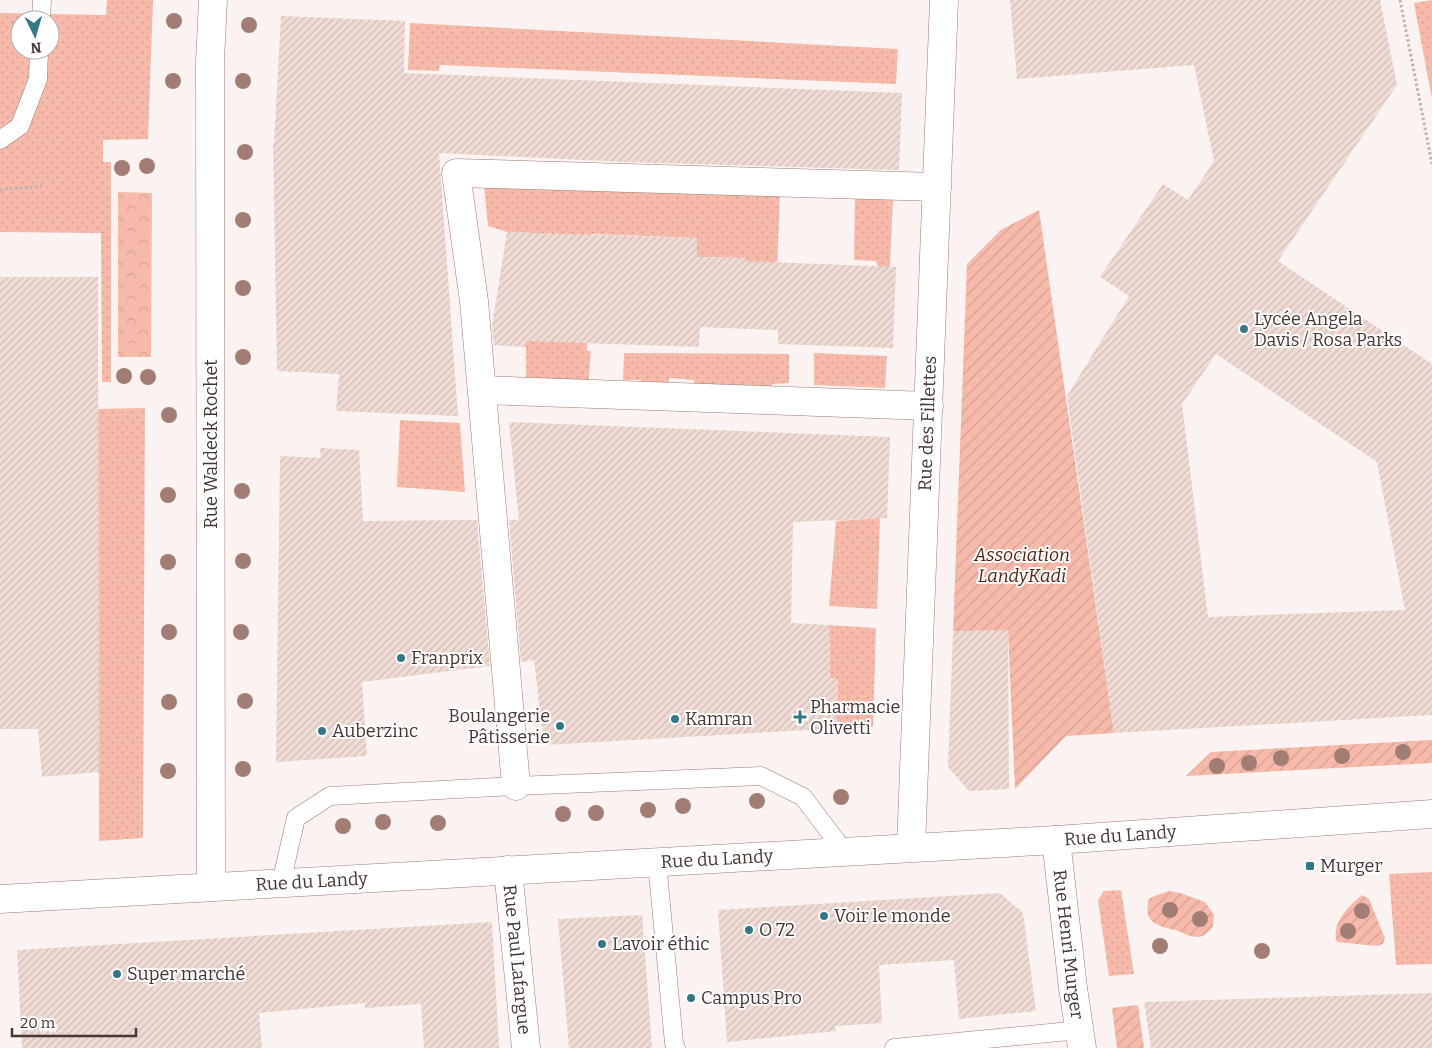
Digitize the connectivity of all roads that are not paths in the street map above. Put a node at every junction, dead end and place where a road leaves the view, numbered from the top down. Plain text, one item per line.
1 (212, 0) edge
2 (944, 0) edge
3 (42, 1) dead end
4 (42, 10) edge
5 (39, 60) edge
6 (0, 140) edge
7 (937, 187) junction
8 (482, 390) junction
9 (929, 406) junction
10 (516, 786) junction
11 (1432, 814) edge
12 (1056, 840) junction
13 (911, 848) junction
14 (844, 851) junction
15 (657, 862) junction
16 (508, 870) junction
17 (281, 883) junction
18 (211, 887) junction
19 (0, 899) edge
20 (1081, 1039) edge
21 (526, 1048) edge
22 (676, 1048) edge
23 (894, 1048) edge

1 - 18 street, Rue Waldeck Rochet
2 - 7 street, Rue des Fillettes
3 - 4 lane
5 - 6 lane
7 - 8 street
7 - 9 street, Rue des Fillettes
8 - 9 street
8 - 10 street
9 - 13 street, Rue des Fillettes
10 - 14 lane
10 - 17 lane
11 - 12 street, Rue du Landy
12 - 13 street, Rue du Landy
12 - 20 street, Rue Henri Murger
13 - 14 street, Rue du Landy
14 - 15 street, Rue du Landy
15 - 16 street, Rue du Landy
15 - 22 lane
16 - 17 street, Rue du Landy
16 - 21 street, Rue Paul Lafargue
17 - 18 street, Rue du Landy
18 - 19 street, Rue du Landy
20 - 23 lane

